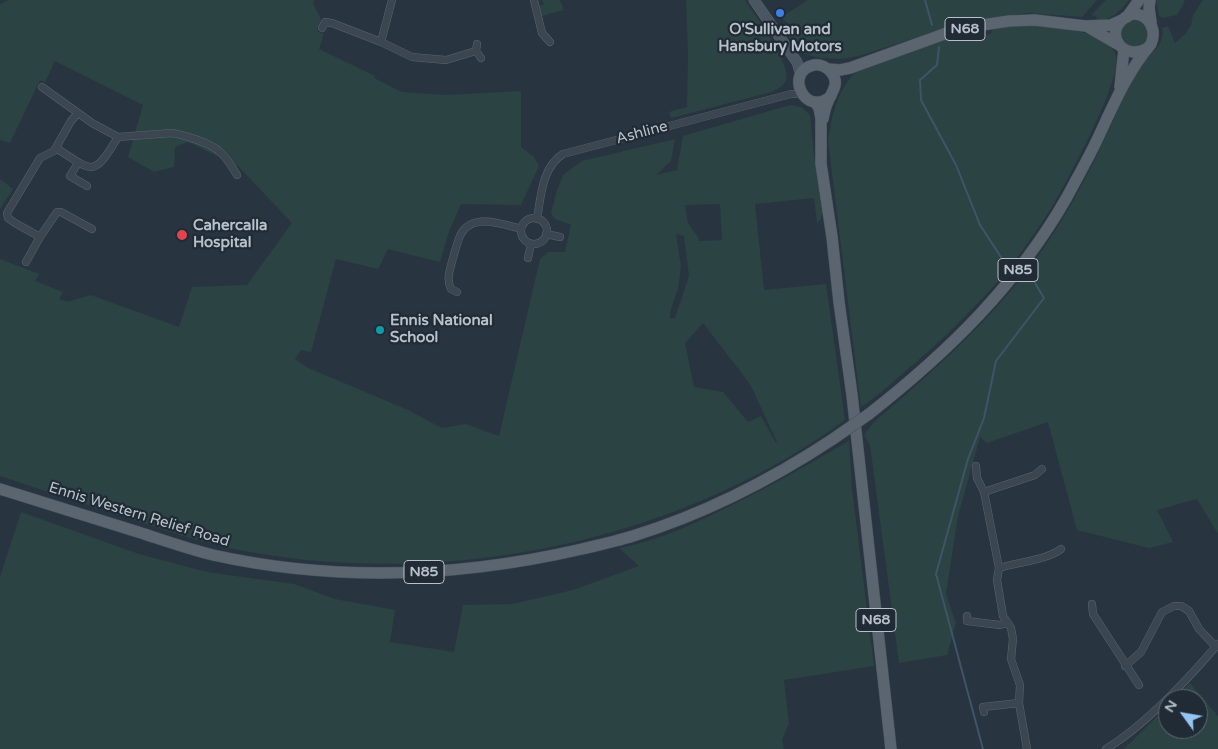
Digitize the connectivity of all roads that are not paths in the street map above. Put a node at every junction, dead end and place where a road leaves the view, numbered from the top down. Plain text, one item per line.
1 (392, 0) edge
2 (534, 0) edge
3 (754, 0) edge
4 (1139, 0) edge
5 (1150, 0) edge
6 (1124, 18) junction
7 (1150, 22) junction
8 (1085, 26) junction
9 (322, 28) dead end
10 (381, 42) junction
11 (550, 42) dead end
12 (1121, 47) junction
13 (1148, 48) junction
14 (481, 58) dead end
15 (797, 62) junction
16 (812, 66) junction
17 (850, 68) junction
18 (828, 69) junction
19 (42, 87) dead end
20 (798, 88) junction
21 (1120, 89) junction
22 (833, 92) junction
23 (815, 102) junction
24 (78, 113) junction
25 (821, 129) junction
26 (118, 137) junction
27 (56, 148) junction
28 (78, 163) junction
29 (237, 175) dead end
30 (87, 186) dead end
31 (536, 219) junction
32 (92, 229) dead end
33 (521, 229) junction
34 (546, 234) junction
35 (40, 237) junction
36 (560, 237) dead end
37 (531, 244) junction
38 (528, 258) dead end
39 (26, 262) dead end
40 (457, 292) dead end
41 (976, 466) dead end
42 (1042, 470) dead end
43 (0, 489) edge
44 (984, 492) junction
45 (1061, 549) dead end
46 (999, 568) junction
47 (1092, 604) dead end
48 (967, 616) dead end
49 (1007, 623) junction
50 (1217, 646) edge
51 (1126, 666) junction
52 (1139, 685) dead end
53 (1019, 703) junction
54 (984, 712) dead end
55 (891, 749) edge
56 (1027, 749) edge
57 (1106, 749) edge

1 - 10 street
2 - 11 street
3 - 15 main road
4 - 6 main road, N85
5 - 7 main road, N85
6 - 7 main road
6 - 8 main road, N68
6 - 12 main road, N85
7 - 13 main road, N85
8 - 12 main road, N68
8 - 17 main road, N68
9 - 10 street
10 - 14 street
12 - 13 main road
12 - 21 main road, Ennis Western Relief Road / N85
13 - 21 main road, Ennis Western Relief Road / N85
15 - 16 main road
15 - 20 main road
16 - 18 main road, N68
16 - 20 main road
17 - 18 main road, N68
17 - 22 main road, N68
18 - 22 main road
19 - 24 street
20 - 23 main road
20 - 31 street, Ashline
21 - 43 main road, Ennis Western Relief Road / N85, bridge
22 - 23 main road
22 - 25 main road, N68
23 - 25 main road, N68
24 - 26 street
24 - 27 street
25 - 55 main road, N68
26 - 28 street
26 - 29 street
27 - 28 street
27 - 35 street
28 - 30 street
31 - 33 street
31 - 34 street
32 - 35 street
33 - 37 street
33 - 40 street
34 - 36 street
34 - 37 street
35 - 39 street
37 - 38 street
41 - 44 street
42 - 44 street
44 - 46 street
45 - 46 street
46 - 49 street
47 - 51 street
48 - 49 street
49 - 53 street
50 - 51 street
50 - 57 street
51 - 52 street
53 - 54 street
53 - 56 street

